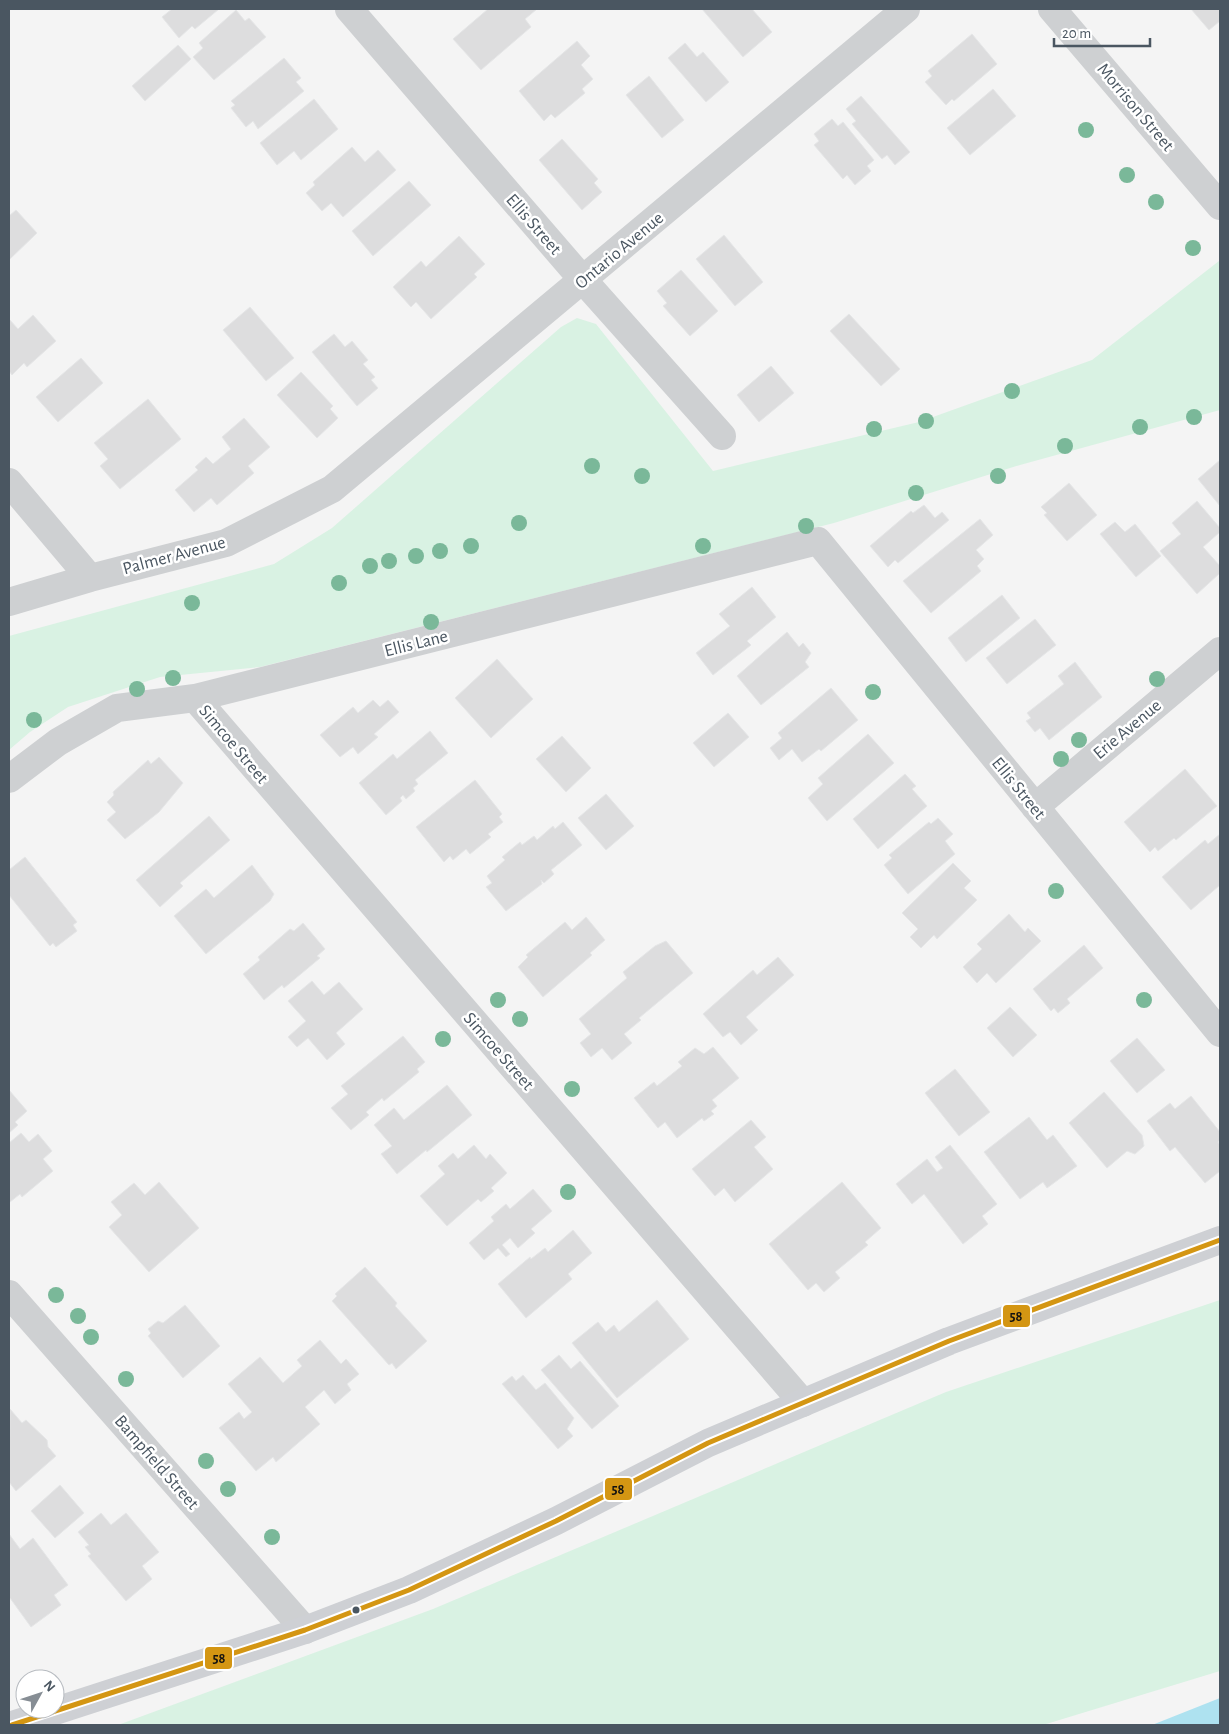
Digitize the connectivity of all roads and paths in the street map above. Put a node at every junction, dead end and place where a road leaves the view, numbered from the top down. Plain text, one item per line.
1 (349, 9) edge
2 (906, 9) edge
3 (1052, 9) edge
4 (1220, 206) edge
5 (583, 280) junction
6 (722, 436) dead end
7 (9, 482) edge
8 (332, 489) joint
9 (818, 541) joint
10 (90, 578) junction
11 (9, 602) edge
12 (1220, 651) edge
13 (195, 698) junction
14 (17, 772) edge
15 (1035, 807) junction
16 (1220, 1033) edge
17 (1220, 1240) edge
18 (9, 1294) edge
19 (803, 1403) junction
20 (305, 1630) junction
21 (12, 1725) edge

1 - 5 street, Ellis Street
2 - 5 street, Ontario Avenue
3 - 4 street, Morrison Street
5 - 6 street, Ellis Street
5 - 8 street, Ontario Avenue
7 - 10 street
8 - 10 street, Palmer Avenue
9 - 13 street, Ellis Lane
9 - 15 street, Ellis Street
10 - 11 street, Palmer Avenue
12 - 15 street, Erie Avenue
13 - 14 street, Ellis Lane
13 - 19 street, Simcoe Street
15 - 16 street, Ellis Street
17 - 19 main road
18 - 20 street, Bampfield Street
19 - 20 main road
20 - 21 main road

